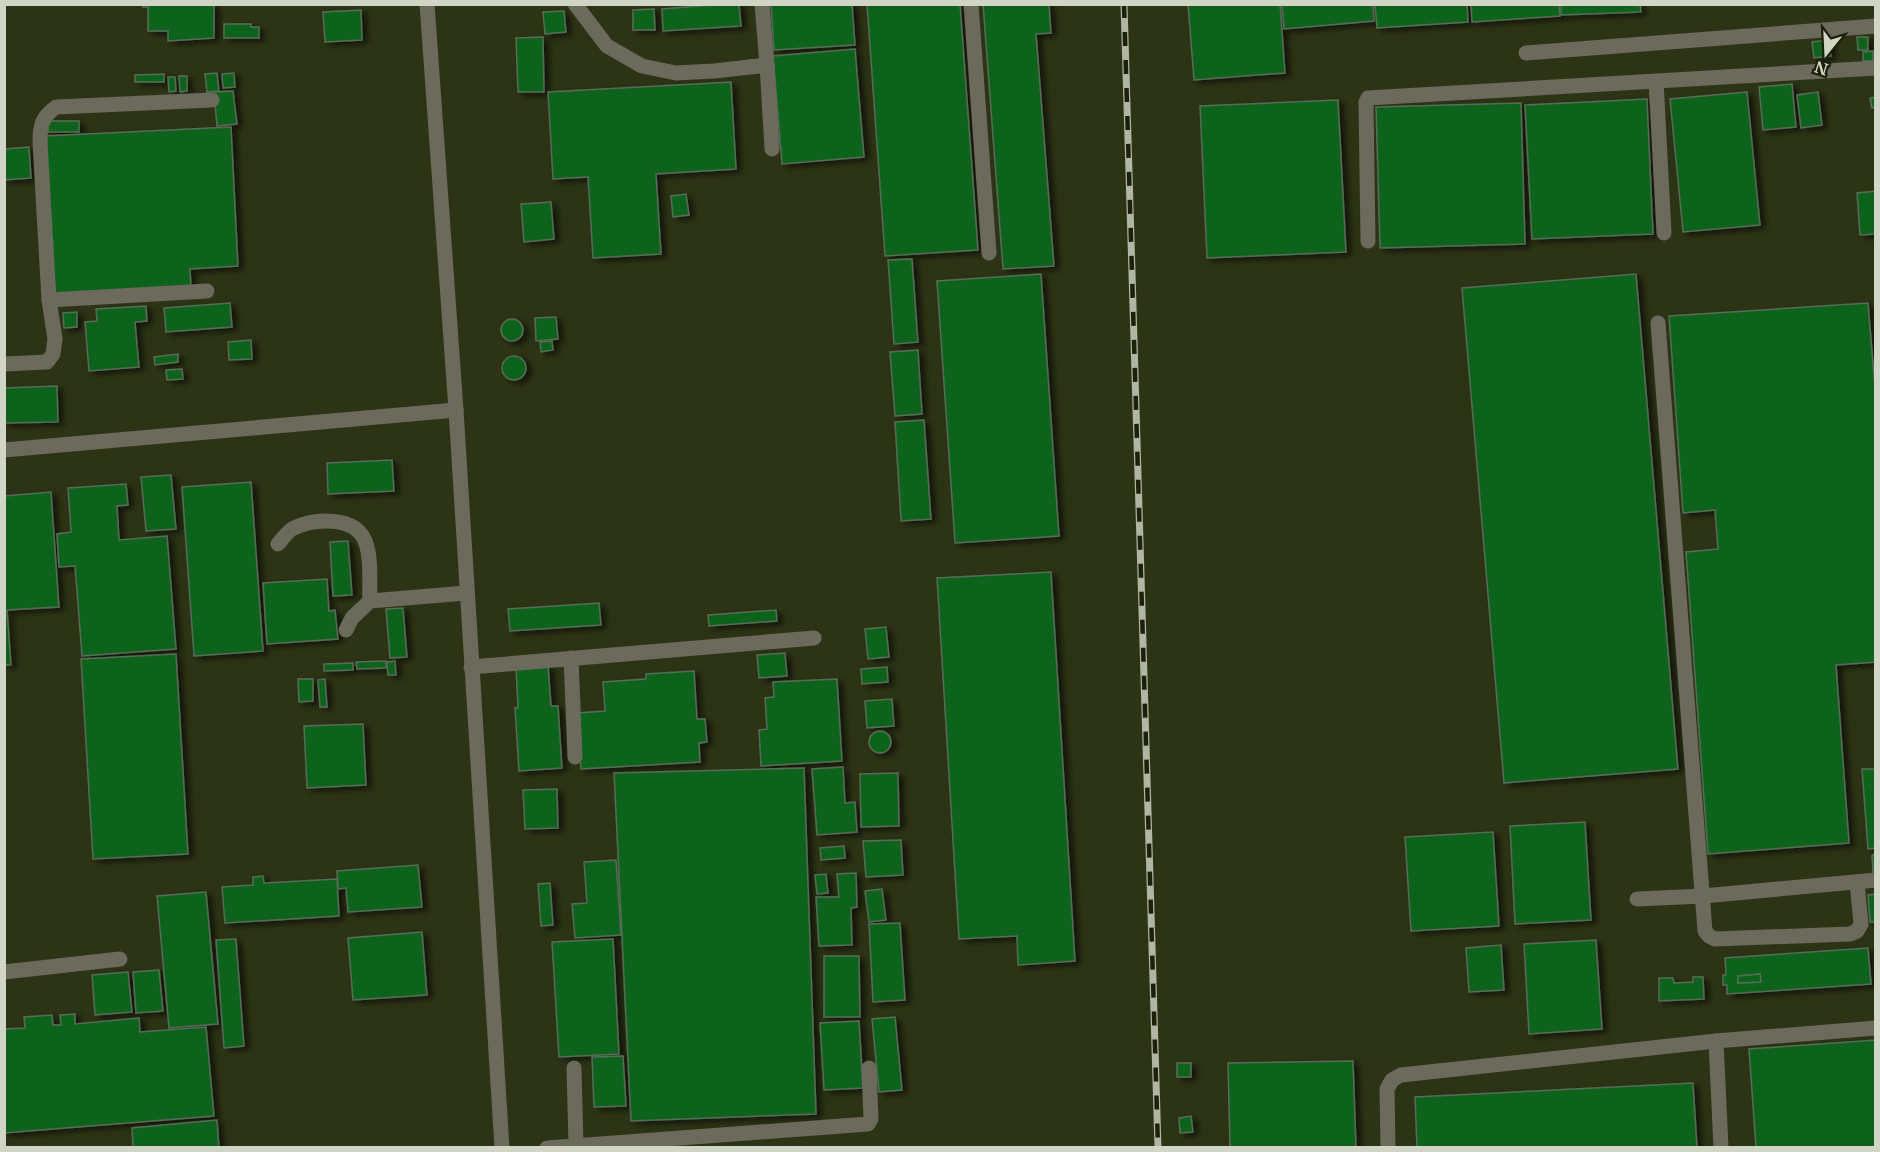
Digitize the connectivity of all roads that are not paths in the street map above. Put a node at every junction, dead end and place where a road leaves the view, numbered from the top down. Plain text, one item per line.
1 (427, 4) edge
2 (575, 4) edge
3 (762, 4) edge
4 (971, 4) edge
5 (1875, 26) edge
6 (1526, 54) dead end
7 (767, 65) junction
8 (1875, 68) edge
9 (1656, 81) junction
10 (212, 100) dead end
11 (772, 149) dead end
12 (1664, 232) dead end
13 (1368, 241) dead end
14 (989, 253) dead end
15 (207, 291) dead end
16 (49, 300) junction
17 (1658, 323) dead end
18 (4, 364) edge
19 (456, 411) junction
20 (4, 450) edge
21 (278, 544) dead end
22 (466, 592) junction
23 (370, 602) junction
24 (346, 630) dead end
25 (814, 638) dead end
26 (571, 658) junction
27 (471, 667) junction
28 (575, 757) dead end
29 (1875, 880) edge
30 (1857, 882) junction
31 (1703, 896) junction
32 (1637, 900) dead end
33 (120, 959) dead end
34 (4, 972) edge
35 (1875, 1028) edge
36 (1716, 1041) junction
37 (574, 1068) dead end
38 (869, 1068) dead end
39 (576, 1145) junction
40 (606, 1145) edge
41 (502, 1148) edge
42 (547, 1148) edge
43 (1388, 1148) edge
44 (1721, 1148) edge

1 - 19 street
2 - 7 street
3 - 7 street
4 - 14 street
5 - 6 street
7 - 11 street
8 - 9 street
9 - 12 street
9 - 13 street
10 - 16 street
15 - 16 street
16 - 18 street
17 - 31 street
19 - 20 street
19 - 22 street
21 - 23 street
22 - 23 street
22 - 27 street
23 - 24 street
25 - 26 street
26 - 27 street
26 - 28 street
27 - 41 street
29 - 30 street
30 - 31 street
30 - 31 street
31 - 32 street
33 - 34 street
35 - 36 street
36 - 43 street
36 - 44 street
37 - 39 street
38 - 40 street
39 - 40 street
39 - 42 street

